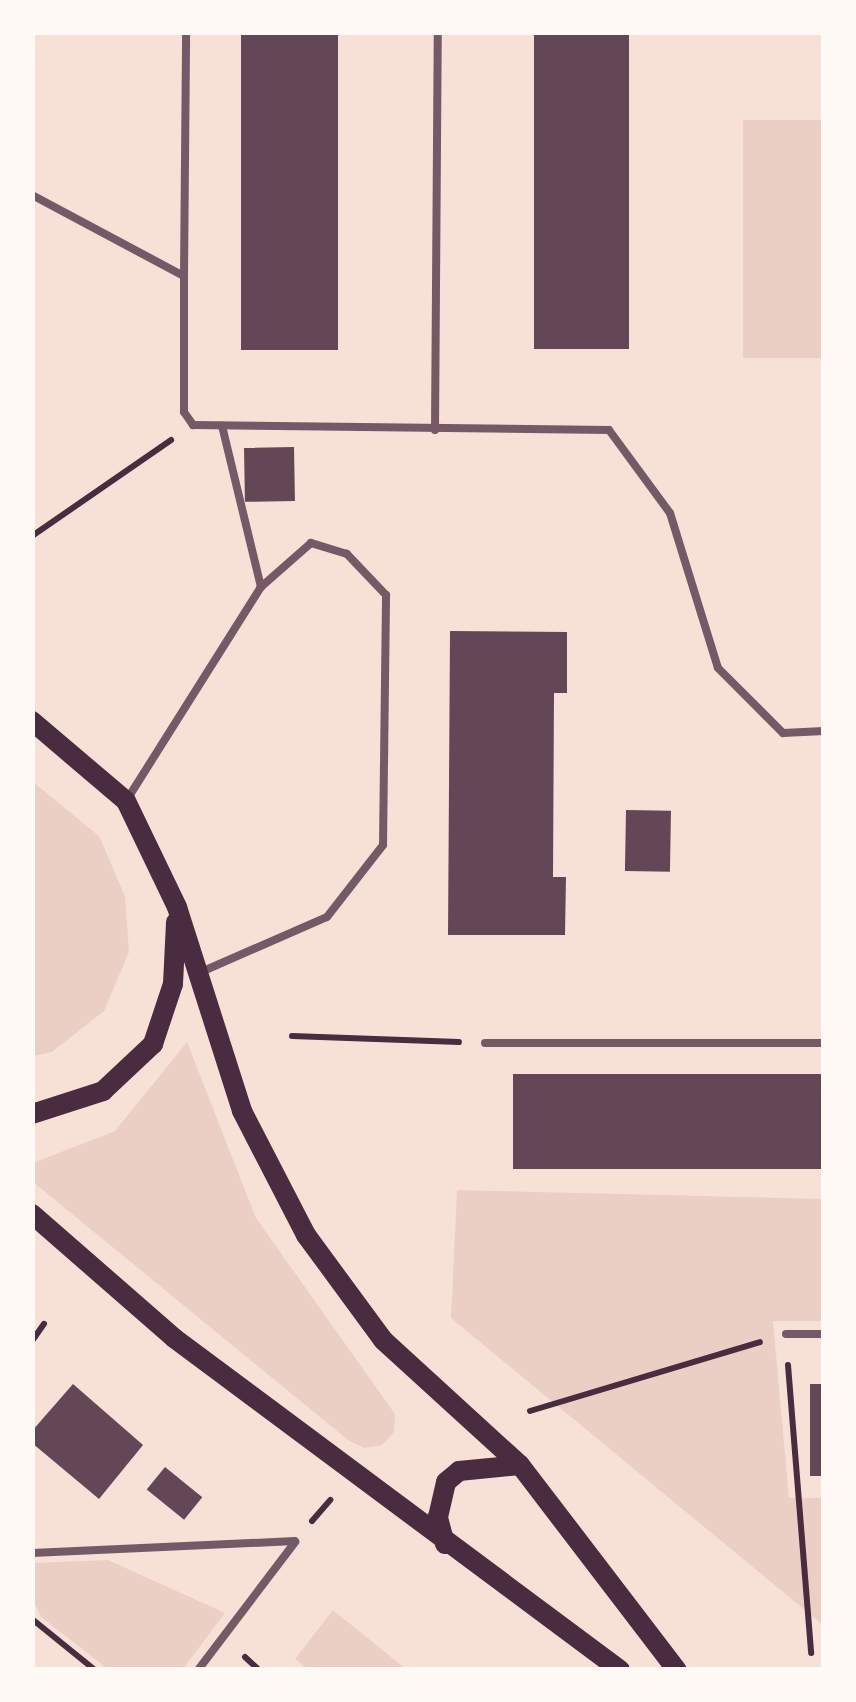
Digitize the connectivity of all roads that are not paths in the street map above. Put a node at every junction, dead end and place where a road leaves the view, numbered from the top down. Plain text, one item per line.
1 (186, 32) edge
2 (438, 32) edge
3 (32, 195) edge
4 (184, 276) junction
5 (222, 426) junction
6 (435, 430) junction
7 (261, 587) junction
8 (32, 721) edge
9 (824, 731) edge
10 (126, 801) junction
11 (177, 907) junction
12 (197, 974) junction
13 (824, 1042) edge
14 (485, 1043) road end
15 (32, 1114) edge
16 (32, 1214) edge
17 (786, 1334) road end
18 (824, 1334) edge
19 (520, 1465) junction
20 (445, 1544) junction
21 (32, 1553) edge
22 (198, 1670) edge
23 (620, 1670) edge
24 (677, 1670) edge

1 - 4 lane
2 - 6 lane
3 - 4 lane
4 - 5 lane
5 - 6 lane
5 - 7 lane
6 - 9 lane
7 - 10 lane
7 - 12 lane
8 - 10 main road
10 - 11 main road
11 - 12 main road
11 - 15 main road
12 - 19 main road
13 - 14 lane
16 - 20 main road
17 - 18 lane
19 - 20 main road
19 - 24 main road
20 - 23 main road
21 - 22 lane

